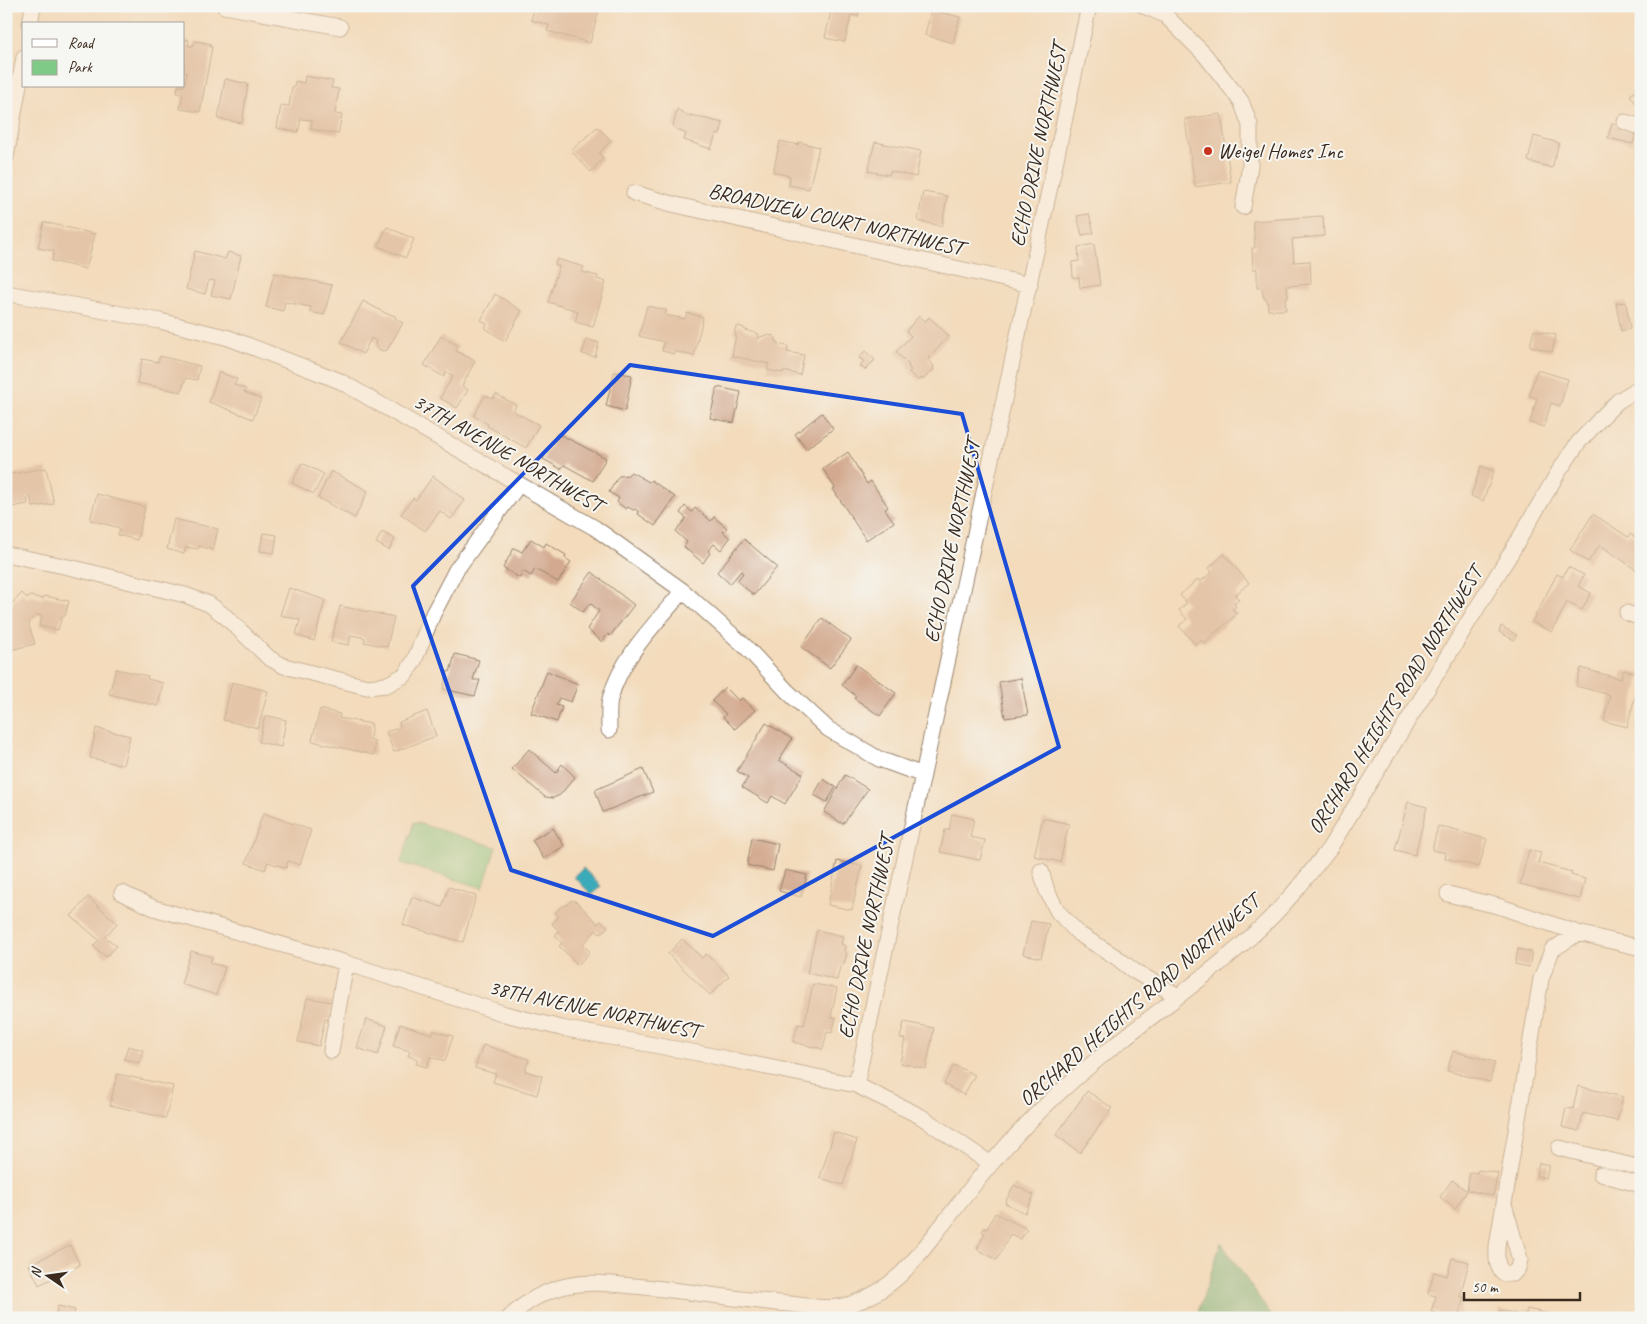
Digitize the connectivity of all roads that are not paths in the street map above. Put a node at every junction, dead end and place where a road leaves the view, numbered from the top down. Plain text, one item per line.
1 (33, 6) edge
2 (224, 6) edge
3 (1089, 6) edge
4 (1144, 6) edge
5 (30, 22) edge
6 (340, 27) dead end
7 (22, 68) edge
8 (1625, 122) dead end
9 (1641, 127) edge
10 (6, 157) edge
11 (634, 193) dead end
12 (1243, 207) dead end
13 (1030, 285) junction
14 (6, 293) edge
15 (1641, 387) edge
16 (519, 484) junction
17 (6, 554) edge
18 (682, 591) junction
19 (609, 730) dead end
20 (923, 776) junction
21 (1041, 871) dead end
22 (122, 893) dead end
23 (1448, 894) dead end
24 (1578, 933) junction
25 (1641, 948) edge
26 (346, 963) junction
27 (1178, 996) junction
28 (331, 1052) dead end
29 (856, 1085) junction
30 (1559, 1148) dead end
31 (991, 1164) junction
32 (1641, 1168) edge
33 (1601, 1174) dead end
34 (1641, 1184) edge
35 (1504, 1204) dead end
36 (509, 1318) edge

1 - 5 street
2 - 6 street
3 - 13 street, ECHO DRIVE NORTHWEST
4 - 12 street
7 - 10 street
8 - 9 street
11 - 13 street, BROADVIEW COURT NORTHWEST
13 - 20 street, ECHO DRIVE NORTHWEST
14 - 16 street, 37TH AVENUE NORTHWEST
15 - 27 street, ORCHARD HEIGHTS ROAD NORTHWEST
16 - 17 street
16 - 18 street, 37TH AVENUE NORTHWEST
18 - 19 street
18 - 20 street, 37TH AVENUE NORTHWEST
20 - 29 street, ECHO DRIVE NORTHWEST
21 - 27 street
22 - 26 street, 38TH AVENUE NORTHWEST
23 - 24 street
24 - 25 street
24 - 35 street
26 - 28 street
26 - 29 street, 38TH AVENUE NORTHWEST
27 - 31 street, ORCHARD HEIGHTS ROAD NORTHWEST
29 - 31 street, 38TH AVENUE NORTHWEST
30 - 32 street
31 - 36 street, ORCHARD HEIGHTS ROAD NORTHWEST
33 - 34 street

